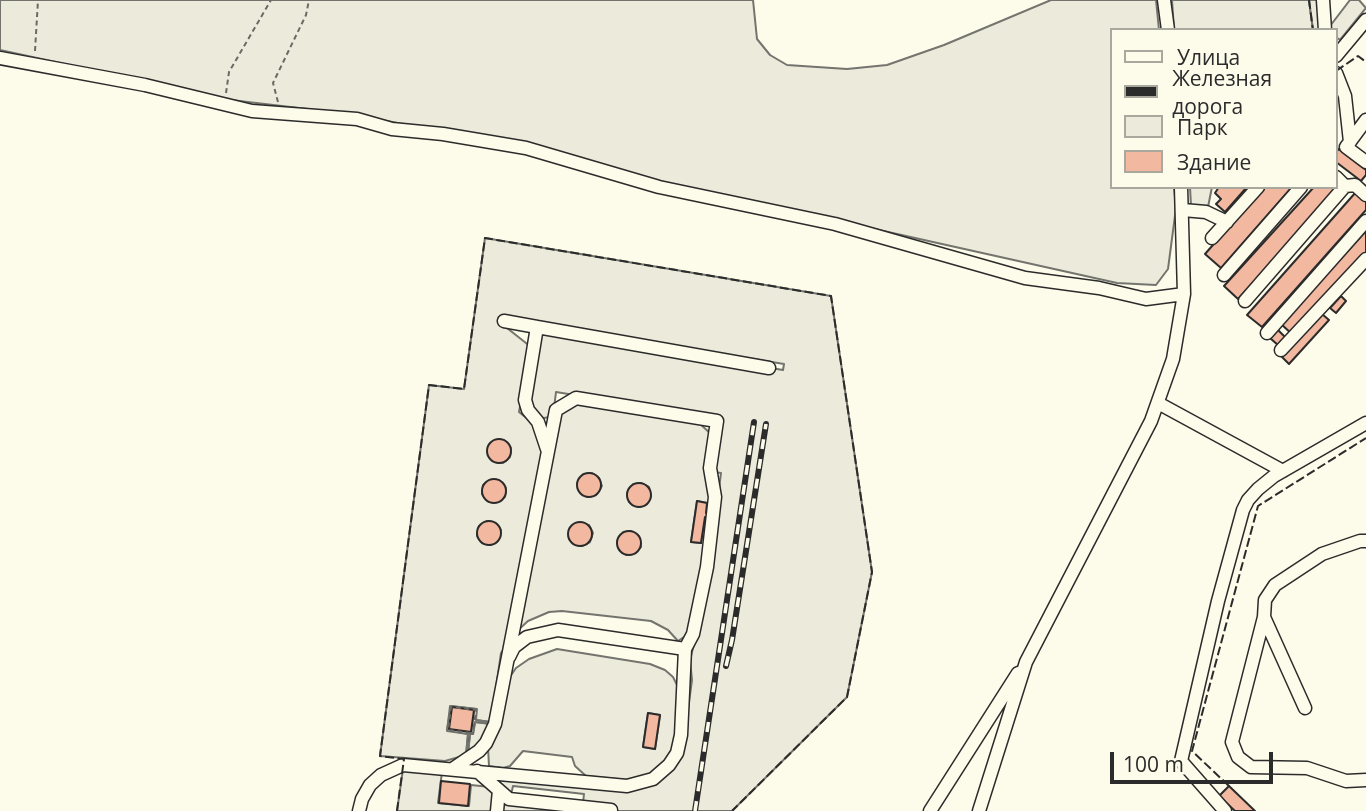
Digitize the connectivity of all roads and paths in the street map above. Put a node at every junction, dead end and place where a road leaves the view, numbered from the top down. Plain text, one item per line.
1 (38, 0) edge
2 (271, 0) edge
3 (309, 0) edge
4 (1164, 0) edge
5 (1323, 0) edge
6 (1366, 20) edge
7 (1168, 28) edge
8 (1325, 28) edge
9 (1362, 34) edge
10 (1338, 54) edge
11 (0, 58) edge
12 (35, 64) junction
13 (1338, 78) edge
14 (225, 104) junction
15 (281, 112) junction
16 (1366, 120) edge
17 (1350, 142) junction
18 (1366, 162) edge
19 (1341, 181) edge
20 (1181, 189) edge
21 (1256, 189) edge
22 (1299, 189) edge
23 (1335, 189) edge
24 (1366, 195) edge
25 (1183, 210) junction
26 (1366, 221) edge
27 (1227, 222) junction
28 (1212, 238) dead end
29 (1366, 258) edge
30 (1224, 275) dead end
31 (1184, 294) junction
32 (1245, 301) dead end
33 (504, 321) dead end
34 (537, 327) junction
35 (1293, 338) junction
36 (1281, 350) dead end
37 (769, 368) dead end
38 (1158, 403) junction
39 (555, 417) junction
40 (538, 422) junction
41 (1366, 423) edge
42 (547, 449) junction
43 (1283, 471) junction
44 (1366, 541) edge
45 (1264, 617) junction
46 (685, 649) junction
47 (508, 660) junction
48 (1026, 662) junction
49 (1305, 708) dead end
50 (470, 733) junction
51 (466, 761) junction
52 (454, 768) junction
53 (477, 771) junction
54 (1366, 780) edge
55 (499, 790) junction
56 (611, 810) edge
57 (359, 811) edge
58 (497, 811) edge
59 (930, 811) edge
60 (979, 811) edge
61 (1225, 811) edge

1 - 12 path
2 - 14 path
3 - 15 path
4 - 7 street
5 - 8 street
6 - 9 street
9 - 10 street
11 - 12 street
12 - 14 street
13 - 17 street
14 - 15 street
15 - 31 street
16 - 17 street
17 - 18 street
19 - 24 street
20 - 25 street
21 - 27 street
22 - 30 street
23 - 32 street
25 - 27 street
25 - 31 street
26 - 35 street
27 - 28 street
29 - 35 street
31 - 38 street
33 - 34 street
34 - 37 street
34 - 40 street
35 - 36 street
38 - 43 street
38 - 48 street
39 - 40 street
39 - 42 street
39 - 46 street
40 - 42 street
41 - 43 street
42 - 47 street
43 - 61 street
44 - 45 street
45 - 49 street
45 - 54 street
46 - 47 street
46 - 53 street
47 - 51 street
48 - 59 street
48 - 60 street
50 - 50 path
50 - 51 path
51 - 52 street
52 - 53 street
52 - 57 street
53 - 55 street
55 - 56 street
55 - 58 street

